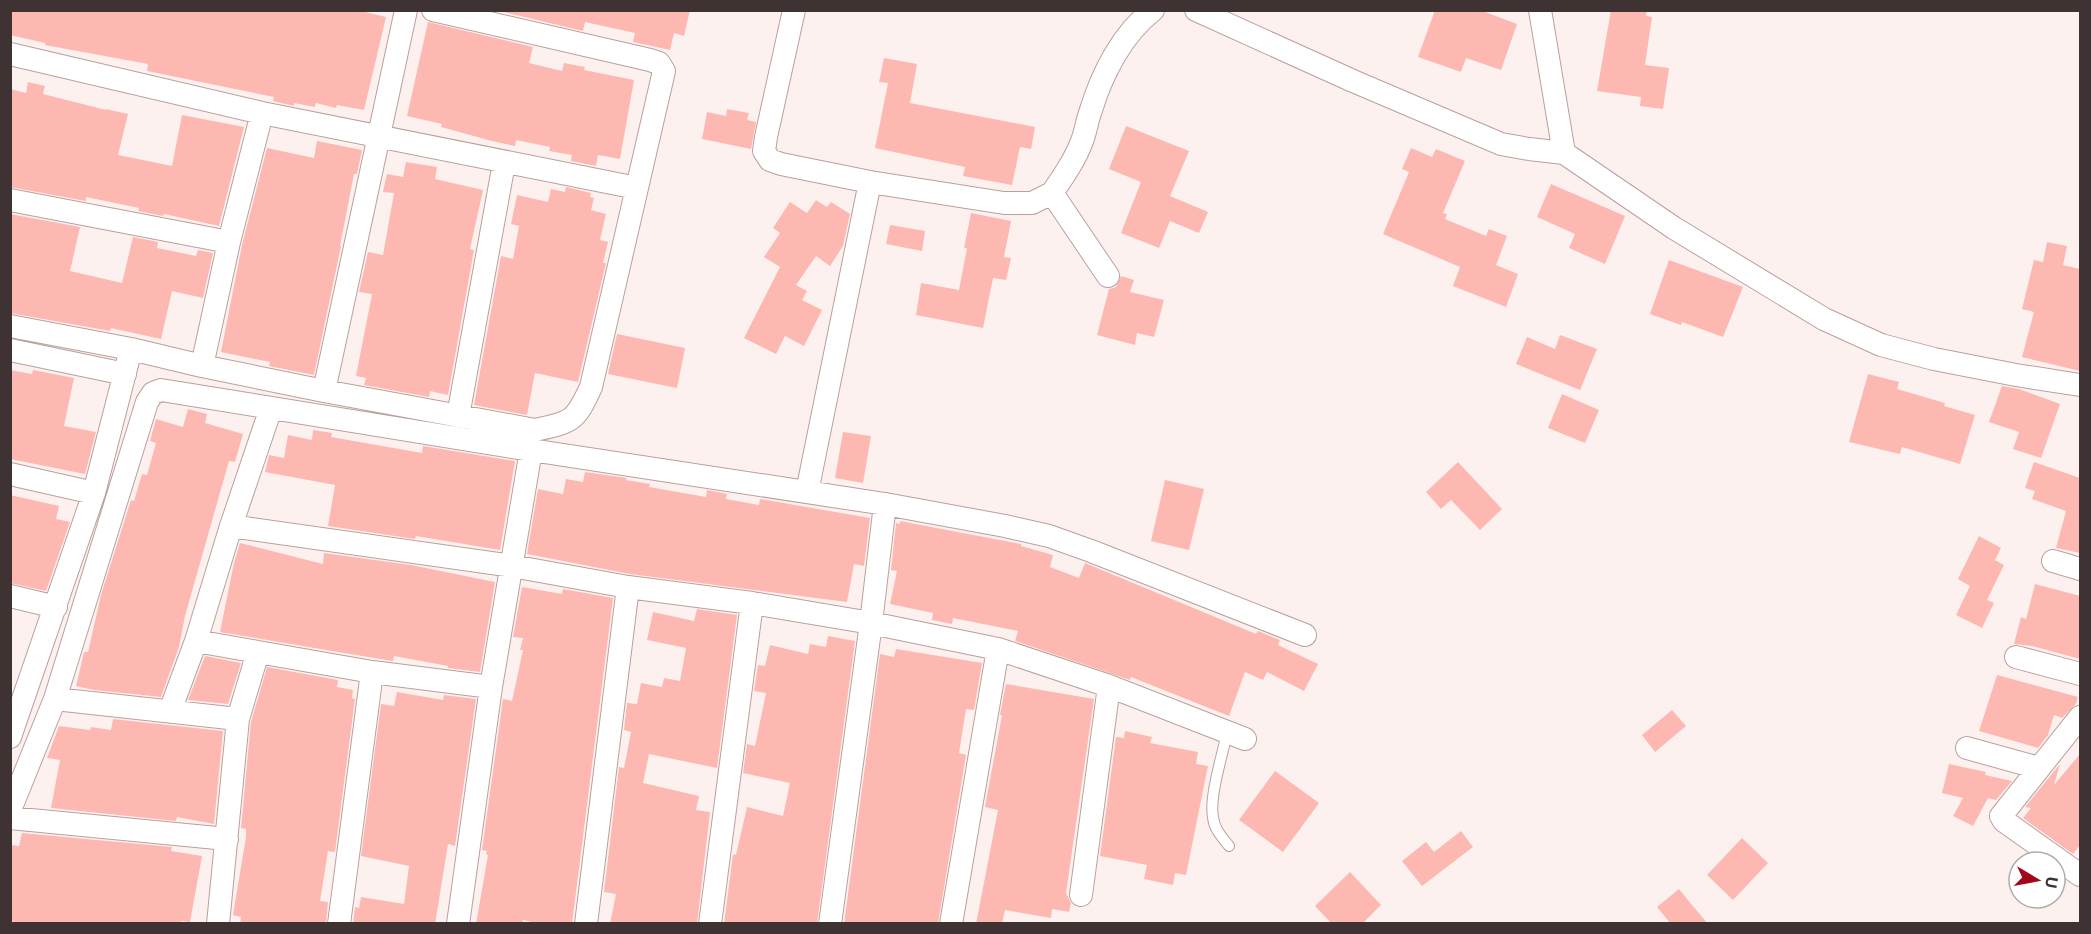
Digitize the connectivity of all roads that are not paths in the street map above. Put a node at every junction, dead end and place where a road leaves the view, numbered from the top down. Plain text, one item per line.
1 (406, 10) edge
2 (433, 10) edge
3 (794, 10) edge
4 (1153, 10) edge
5 (1196, 10) edge
6 (1540, 10) edge
7 (10, 54) edge
8 (262, 113) junction
9 (379, 135) junction
10 (1564, 153) junction
11 (504, 163) junction
12 (870, 182) junction
13 (637, 188) junction
14 (1052, 193) junction
15 (10, 200) edge
16 (229, 242) junction
17 (1108, 276) dead end
18 (10, 326) edge
19 (131, 349) junction
20 (10, 350) edge
21 (202, 366) junction
22 (125, 374) junction
23 (2080, 385) edge
24 (324, 391) junction
25 (271, 408) junction
26 (458, 416) junction
27 (531, 450) junction
28 (10, 474) edge
29 (807, 492) junction
30 (94, 493) junction
31 (885, 504) junction
32 (231, 526) junction
33 (2053, 561) dead end
34 (512, 566) junction
35 (2080, 569) edge
36 (628, 587) junction
37 (10, 597) edge
38 (752, 603) junction
39 (56, 607) junction
40 (871, 623) junction
41 (1305, 635) dead end
42 (196, 640) junction
43 (998, 649) junction
44 (258, 652) junction
45 (2016, 657) dead end
46 (372, 672) junction
47 (2080, 674) edge
48 (1109, 686) junction
49 (491, 687) junction
50 (55, 699) junction
51 (170, 711) junction
52 (2080, 717) edge
53 (238, 719) junction
54 (13, 725) edge
55 (1236, 735) joint
56 (1967, 748) dead end
57 (2039, 768) junction
58 (10, 810) edge
59 (10, 818) edge
60 (227, 839) junction
61 (1229, 846) dead end
62 (2080, 873) edge
63 (1081, 895) dead end
64 (218, 924) edge
65 (339, 924) edge
66 (459, 924) edge
67 (586, 924) edge
68 (710, 924) edge
69 (830, 924) edge
70 (951, 924) edge

1 - 9 street
2 - 13 street
3 - 12 street
4 - 14 street
5 - 10 street
6 - 10 street
7 - 8 street
8 - 9 street
8 - 16 street
9 - 11 street
9 - 24 street
10 - 23 street
11 - 13 street
11 - 26 street
12 - 14 street
12 - 29 street
13 - 26 street
14 - 17 street
15 - 16 street
16 - 21 street
18 - 19 street
19 - 21 street
19 - 22 street
20 - 22 street
21 - 24 street
22 - 30 street
24 - 26 street
25 - 27 street
25 - 32 street
25 - 50 street
27 - 29 street
27 - 34 street
28 - 30 street
29 - 31 street
30 - 39 street
31 - 40 street
31 - 41 street
32 - 34 street
32 - 42 street
33 - 35 street
34 - 36 street
34 - 49 street
36 - 38 street
36 - 67 street
37 - 39 street
38 - 40 street
38 - 68 street
39 - 54 street
40 - 43 street
40 - 69 street
42 - 44 street
42 - 51 street
43 - 48 street
43 - 70 street
44 - 46 street
44 - 53 street
45 - 47 street
46 - 49 street
46 - 65 street
48 - 55 street
48 - 63 street
49 - 66 street
50 - 51 street
50 - 58 street
51 - 53 street
52 - 57 street
53 - 60 street
55 - 61 lane
56 - 57 street
57 - 62 street
59 - 60 street
60 - 64 street

